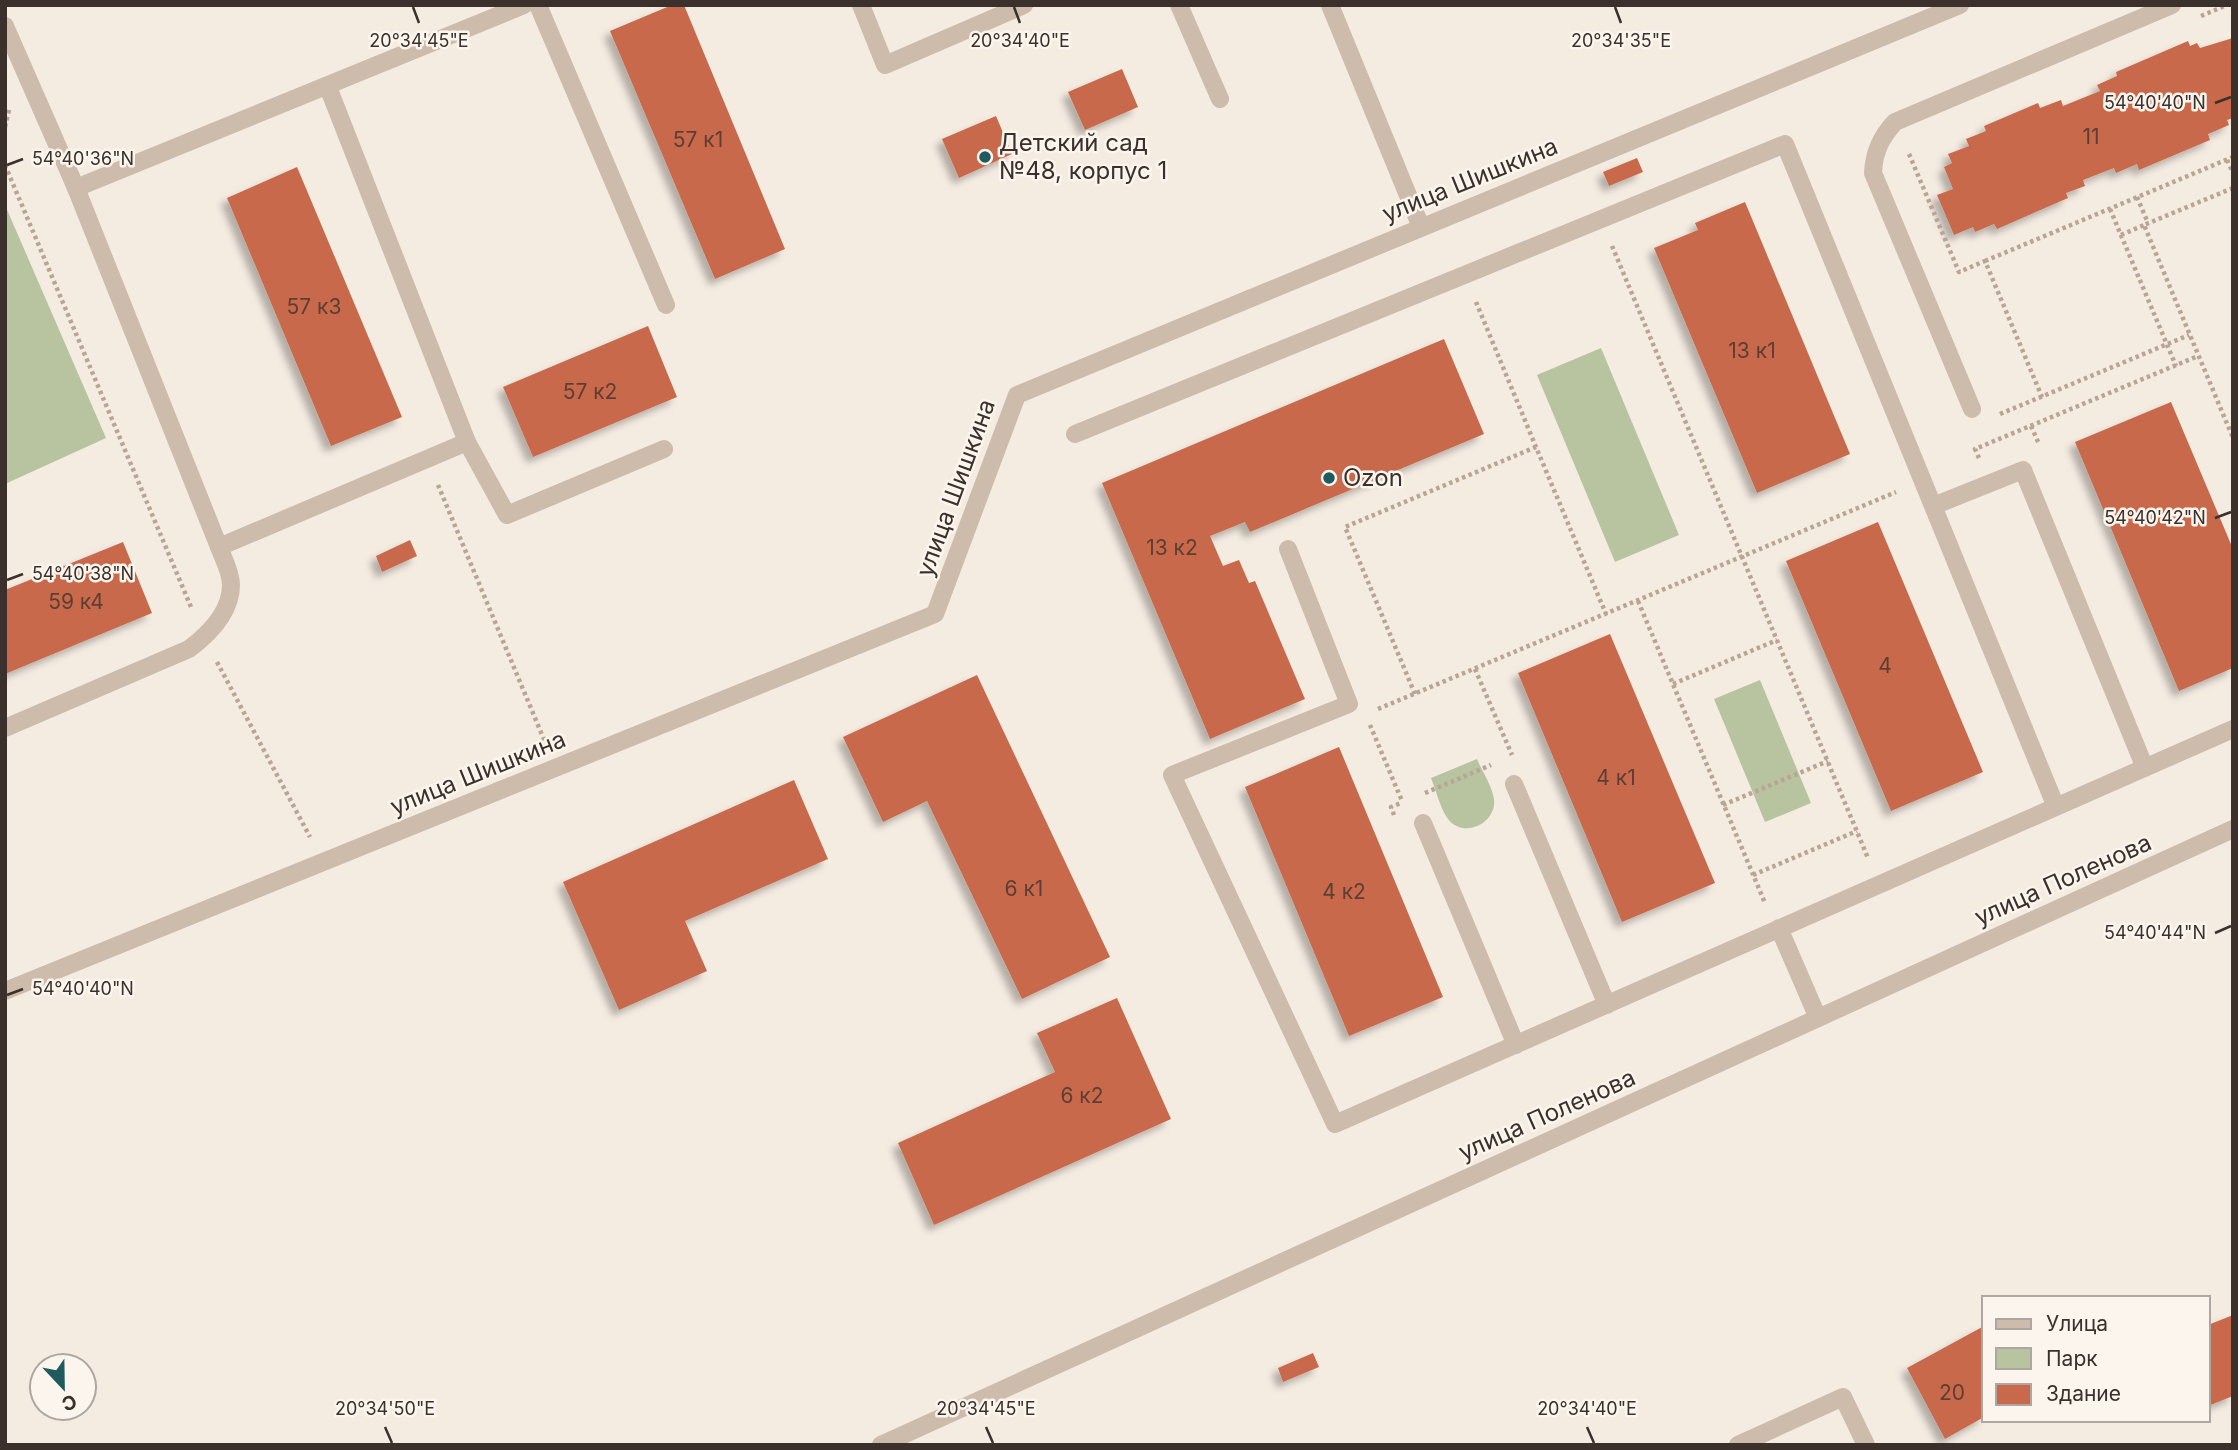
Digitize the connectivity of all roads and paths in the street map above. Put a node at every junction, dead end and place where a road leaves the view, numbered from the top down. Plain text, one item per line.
1 (524, 5) edge
2 (538, 5) edge
3 (861, 5) edge
4 (1024, 5) edge
5 (1179, 5) edge
6 (1330, 5) edge
7 (1960, 5) edge
8 (2172, 5) edge
9 (5, 26) edge
10 (328, 87) junction
11 (1220, 99) dead end
12 (1895, 122) junction
13 (2230, 158) edge
14 (5, 165) edge
15 (2233, 173) edge
16 (76, 188) junction
17 (2233, 188) edge
18 (2137, 197) junction
19 (2110, 209) junction
20 (1601, 219) junction
21 (2146, 224) junction
22 (1421, 227) junction
23 (2120, 235) junction
24 (1985, 261) junction
25 (1464, 275) junction
26 (667, 305) dead end
27 (2189, 335) junction
28 (2166, 344) junction
29 (2198, 356) junction
30 (2176, 366) junction
31 (2042, 397) junction
32 (1972, 409) joint
33 (1075, 434) dead end
34 (2233, 438) edge
35 (467, 442) junction
36 (1536, 447) junction
37 (664, 449) dead end
38 (427, 458) junction
39 (1923, 481) junction
40 (1933, 506) junction
41 (219, 547) junction
42 (1288, 549) dead end
43 (1742, 557) junction
44 (1638, 601) junction
45 (1606, 614) junction
46 (204, 638) junction
47 (1777, 640) junction
48 (1475, 669) junction
49 (1673, 684) junction
50 (1415, 694) junction
51 (1378, 709) dead end
52 (1365, 715) dead end
53 (5, 728) edge
54 (2233, 729) edge
55 (1524, 751) dead end
56 (1512, 755) junction
57 (1504, 760) dead end
58 (1828, 761) junction
59 (1492, 764) dead end
60 (556, 768) junction
61 (2145, 768) junction
62 (1514, 784) dead end
63 (1423, 793) dead end
64 (1412, 798) dead end
65 (1402, 802) junction
66 (1723, 805) junction
67 (2056, 807) junction
68 (1396, 819) dead end
69 (1423, 823) dead end
70 (2233, 829) edge
71 (1857, 831) junction
72 (324, 862) junction
73 (1753, 875) junction
74 (1880, 885) junction
75 (1778, 929) junction
76 (5, 991) edge
77 (1607, 1005) junction
78 (1818, 1018) junction
79 (1516, 1045) junction
80 (881, 1445) edge
81 (1738, 1445) edge
82 (1866, 1445) edge

1 - 10 street
2 - 26 street
3 - 4 street
5 - 11 street
6 - 22 street
7 - 22 street, улица Шишкина
8 - 12 street
9 - 16 street
10 - 16 street
10 - 35 street
12 - 24 path
12 - 32 street
13 - 15 path
13 - 18 path
14 - 46 path
16 - 41 street
17 - 21 path
18 - 19 path
18 - 21 path
19 - 23 path
19 - 24 path
20 - 25 street
20 - 39 street
20 - 43 path
21 - 23 path
21 - 27 path
22 - 60 street, улица Шишкина
23 - 28 path
24 - 31 path
25 - 33 street
25 - 36 path
27 - 28 path
27 - 29 path
28 - 30 path
28 - 31 path
29 - 30 path
29 - 34 path
30 - 39 path
31 - 32 path
35 - 37 street
35 - 38 street
36 - 45 path
36 - 50 path
38 - 41 street
38 - 60 path
39 - 40 street
39 - 43 path
40 - 61 street
40 - 67 street
41 - 46 street
42 - 79 street
43 - 44 path
43 - 47 path
44 - 45 path
44 - 49 path
45 - 48 path
46 - 53 street
46 - 72 path
47 - 49 path
47 - 58 path
48 - 50 path
48 - 56 path
49 - 66 path
50 - 51 path
52 - 65 path
54 - 61 street
55 - 56 path
56 - 57 path
58 - 66 path
58 - 71 path
59 - 63 path
60 - 72 street, улица Шишкина
61 - 67 street
62 - 77 street
64 - 65 path
65 - 68 path
66 - 73 path
67 - 74 street
69 - 79 street
70 - 78 street, улица Поленова
71 - 73 path
71 - 74 path
72 - 76 street, улица Шишкина
73 - 75 path
74 - 75 street
75 - 77 street
75 - 78 street
77 - 79 street
78 - 80 street, улица Поленова
81 - 82 street

